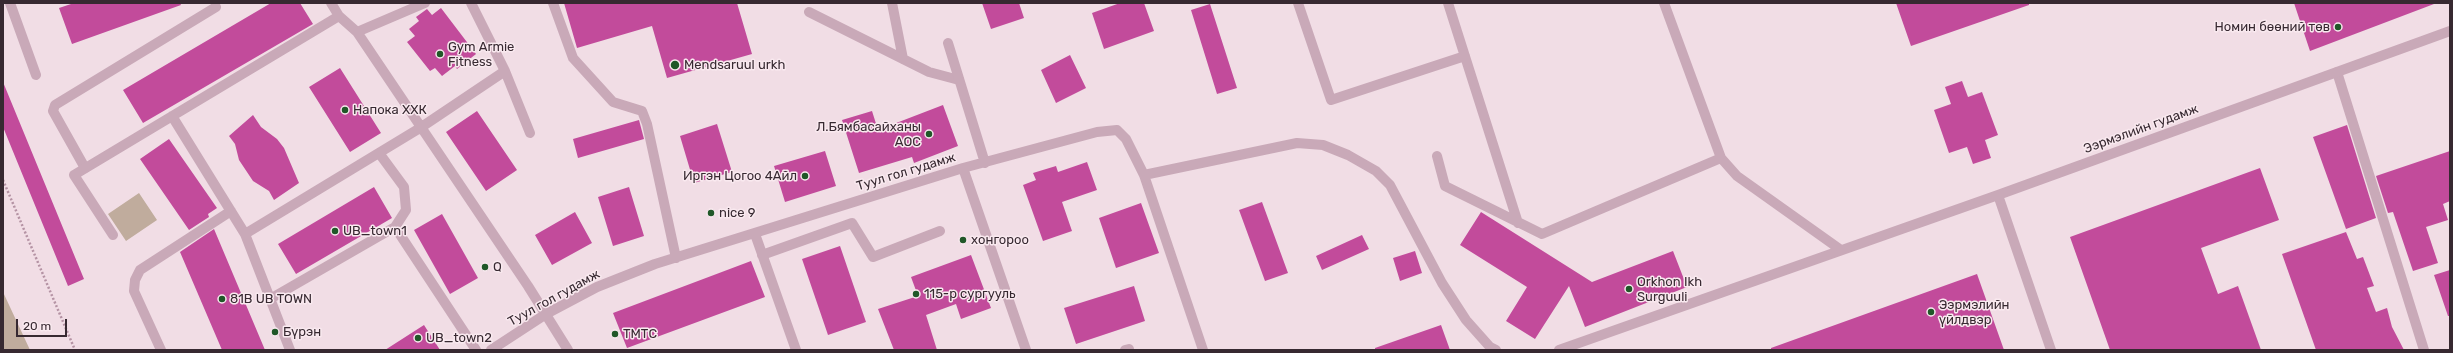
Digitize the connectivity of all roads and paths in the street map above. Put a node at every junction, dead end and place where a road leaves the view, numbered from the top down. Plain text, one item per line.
1 (10, 3) edge
2 (330, 3) edge
3 (425, 3) edge
4 (471, 3) edge
5 (553, 3) edge
6 (892, 3) edge
7 (1298, 3) edge
8 (1448, 3) edge
9 (1664, 3) edge
10 (216, 7) dead end
11 (809, 12) dead end
12 (339, 16) junction
13 (2450, 31) edge
14 (357, 32) junction
15 (948, 43) dead end
16 (1465, 56) junction
17 (903, 60) junction
18 (505, 70) junction
19 (2337, 72) junction
20 (36, 75) dead end
21 (959, 80) junction
22 (172, 116) junction
23 (420, 128) junction
24 (530, 133) dead end
25 (379, 153) junction
26 (1437, 156) dead end
27 (1721, 158) junction
28 (985, 163) junction
29 (86, 168) junction
30 (963, 168) junction
31 (1144, 175) junction
32 (3, 180) edge
33 (1998, 195) junction
34 (231, 211) junction
35 (1518, 222) junction
36 (395, 227) junction
37 (940, 231) dead end
38 (245, 234) junction
39 (755, 234) junction
40 (113, 235) dead end
41 (1841, 250) junction
42 (762, 255) junction
43 (676, 258) junction
44 (270, 299) junction
45 (546, 314) junction
46 (75, 350) edge
47 (161, 350) edge
48 (290, 350) edge
49 (476, 350) edge
50 (491, 350) edge
51 (568, 350) edge
52 (796, 350) edge
53 (1026, 350) edge
54 (1203, 350) edge
55 (1496, 350) edge
56 (1559, 350) edge
57 (2052, 350) edge
58 (2424, 350) edge

1 - 20 street
2 - 12 street
3 - 14 street
4 - 18 street
5 - 43 street
6 - 17 street
7 - 16 street
8 - 16 street
9 - 27 street
10 - 29 street
11 - 17 street
12 - 14 street
12 - 22 street
13 - 19 street, Ээрмэлийн гудамж
14 - 23 street
15 - 21 street
16 - 35 street
17 - 21 street
18 - 23 street
18 - 24 street
19 - 33 street, Ээрмэлийн гудамж
19 - 58 street
21 - 28 street
22 - 29 street
22 - 34 street
23 - 25 street
23 - 45 street
25 - 36 street
25 - 38 street
26 - 35 street
27 - 35 street
27 - 41 street
28 - 30 street, Туул гол гудамж
28 - 31 street, Туул гол гудамж
29 - 40 street
30 - 39 street, Туул гол гудамж
30 - 53 street
31 - 54 street, Туул гол гудамж
31 - 55 street
32 - 46 path
33 - 41 street, Ээрмэлийн гудамж
33 - 57 street
34 - 38 street
34 - 47 street
36 - 44 street
36 - 49 street
37 - 42 street
38 - 44 street
39 - 42 street
39 - 43 street, Туул гол гудамж
41 - 56 street, Ээрмэлийн гудамж
42 - 52 street
43 - 45 street, Туул гол гудамж
44 - 48 street
45 - 50 street, Туул гол гудамж
45 - 51 street

